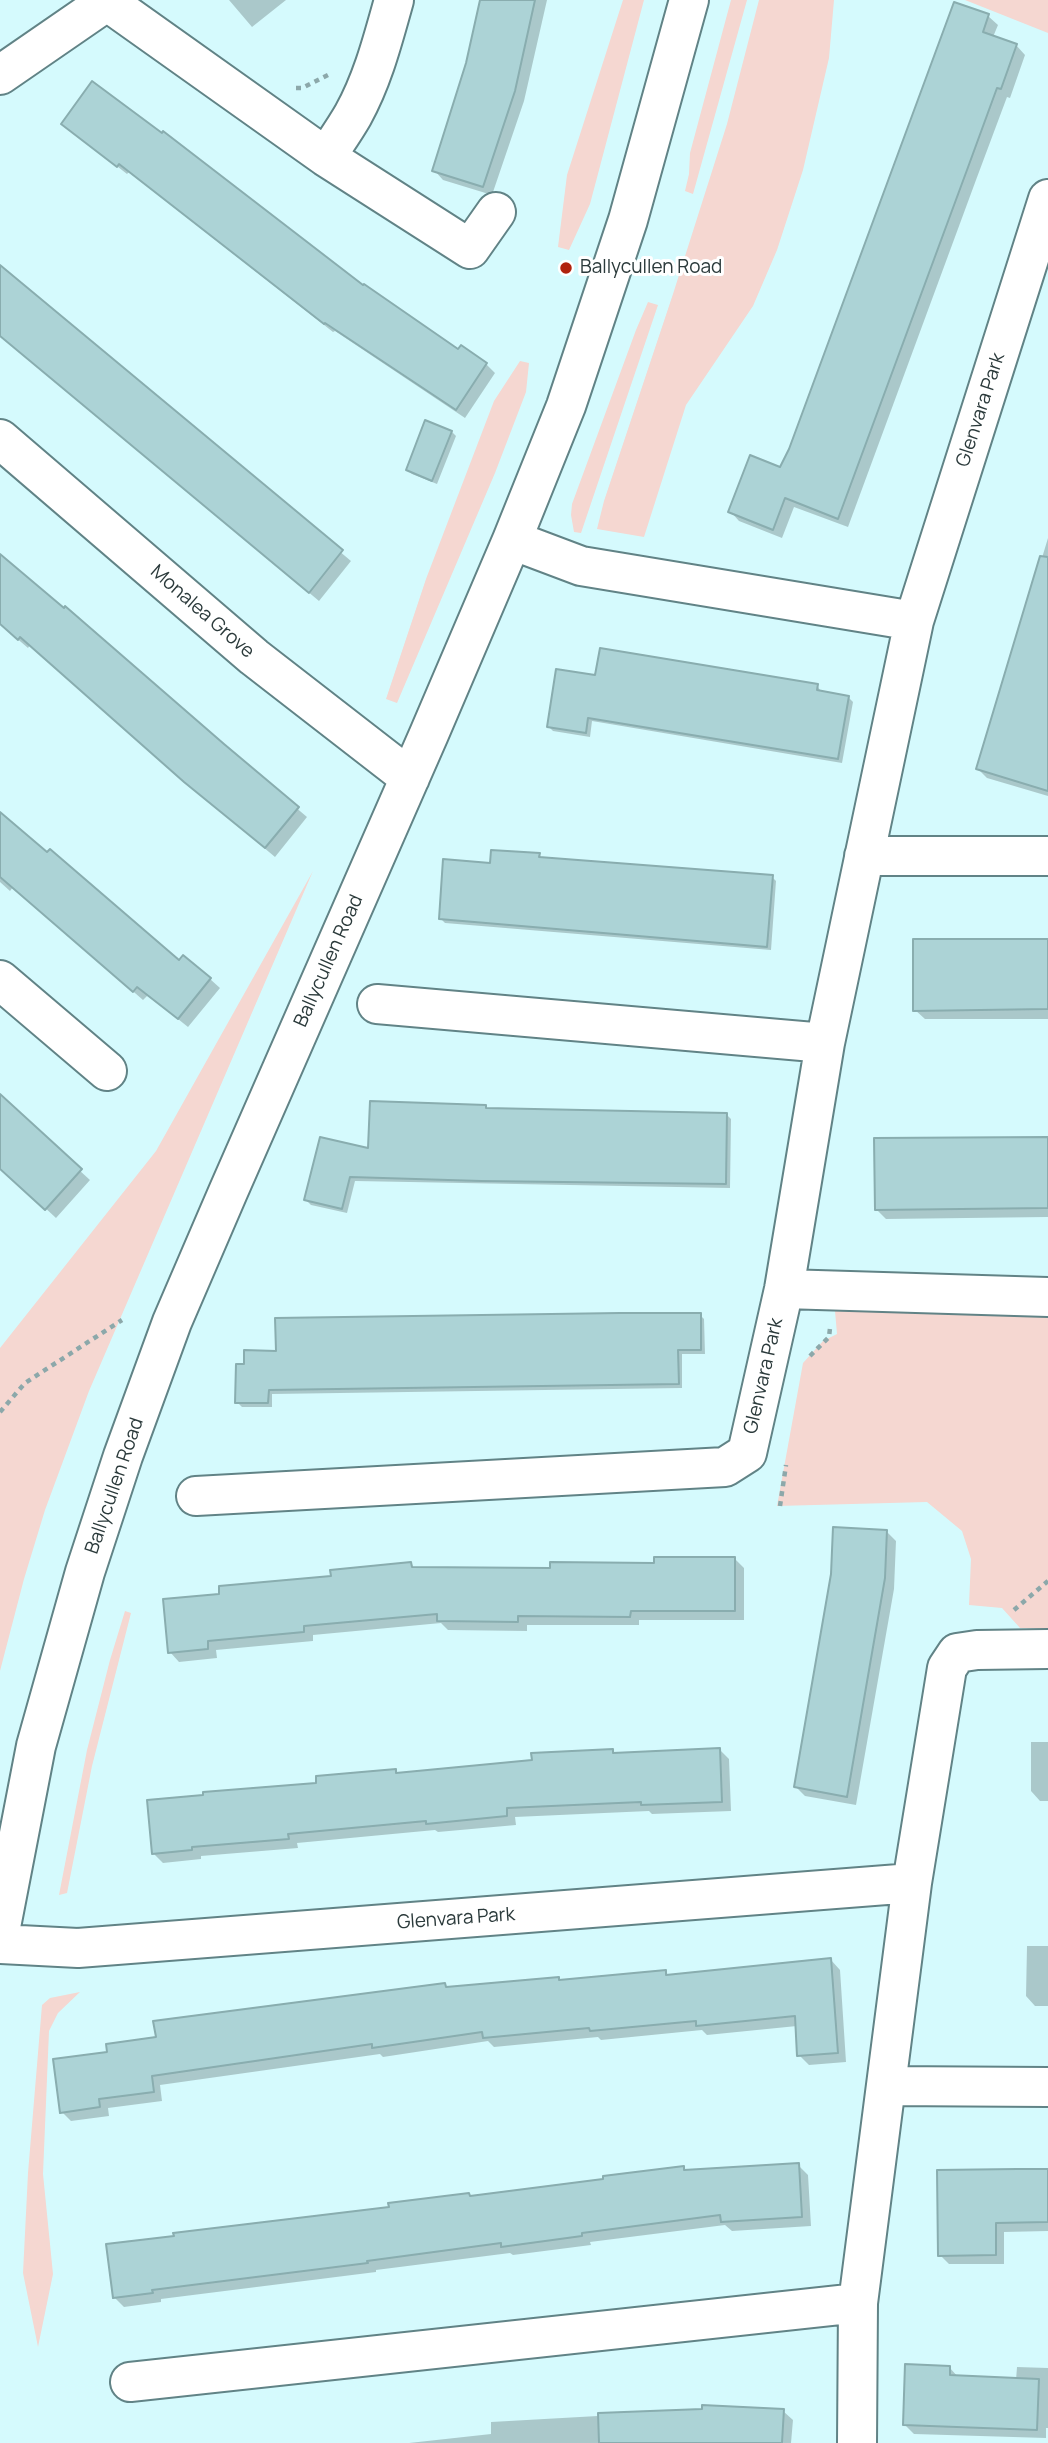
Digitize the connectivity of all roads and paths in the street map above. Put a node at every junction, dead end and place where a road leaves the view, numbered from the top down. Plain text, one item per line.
1 (394, 0) edge
2 (689, 0) edge
3 (105, 1) edge
4 (333, 72) dead end
5 (0, 75) edge
6 (289, 89) dead end
7 (326, 157) junction
8 (1048, 199) edge
9 (496, 212) dead end
10 (0, 439) edge
11 (512, 540) junction
12 (914, 621) junction
13 (410, 778) junction
14 (864, 856) junction
15 (1048, 856) edge
16 (0, 980) edge
17 (377, 1004) dead end
18 (825, 1043) junction
19 (107, 1071) dead end
20 (784, 1289) junction
21 (1048, 1297) edge
22 (122, 1320) dead end
23 (0, 1412) edge
24 (197, 1496) dead end
25 (1048, 1581) edge
26 (1008, 1615) dead end
27 (1048, 1649) edge
28 (912, 1883) junction
29 (0, 1931) edge
30 (0, 1944) edge
31 (886, 2086) junction
32 (1048, 2087) edge
33 (858, 2303) junction
34 (130, 2382) dead end
35 (857, 2443) edge

1 - 7 street
2 - 11 street, Ballycullen Road
3 - 5 street
3 - 7 street
4 - 6 path
7 - 9 street
8 - 12 street, Glenvara Park
10 - 13 street, Monalea Grove
11 - 12 street
11 - 13 street, Ballycullen Road
12 - 14 street, Glenvara Park
13 - 29 street, Ballycullen Road
14 - 15 street
14 - 18 street, Glenvara Park
16 - 19 street
17 - 18 street
18 - 20 street, Glenvara Park
20 - 21 street
20 - 24 street, Glenvara Park
22 - 23 path
25 - 26 path
27 - 28 street
28 - 30 street, Glenvara Park
28 - 31 street
31 - 32 street
31 - 33 street
33 - 34 street
33 - 35 street

